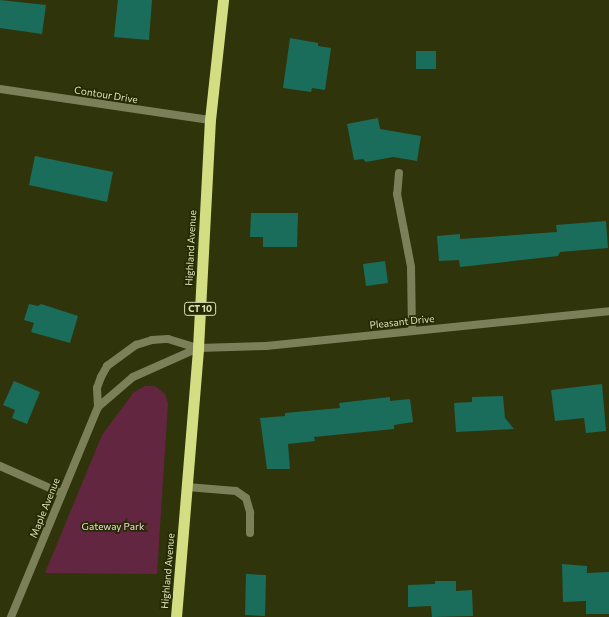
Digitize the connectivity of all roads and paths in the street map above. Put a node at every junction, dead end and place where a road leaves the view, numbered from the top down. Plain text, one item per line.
1 (223, 0) edge
2 (0, 89) edge
3 (210, 120) junction
4 (399, 173) dead end
5 (609, 312) edge
6 (412, 330) junction
7 (198, 348) junction
8 (98, 407) junction
9 (0, 466) edge
10 (187, 487) junction
11 (62, 493) junction
12 (250, 533) dead end
13 (11, 617) edge
14 (176, 617) edge

1 - 3 highway, Highland Avenue / CT 10
2 - 3 street, Contour Drive
3 - 7 highway, Highland Avenue / CT 10
4 - 6 street
5 - 6 street, Pleasant Drive
6 - 7 street, Pleasant Drive
7 - 8 street, Maple Avenue
7 - 8 street, Maple Avenue
7 - 10 highway, Highland Avenue / CT 10
8 - 11 street, Maple Avenue
9 - 11 street
10 - 12 street
10 - 14 highway, Highland Avenue / CT 10
11 - 13 street, Maple Avenue

